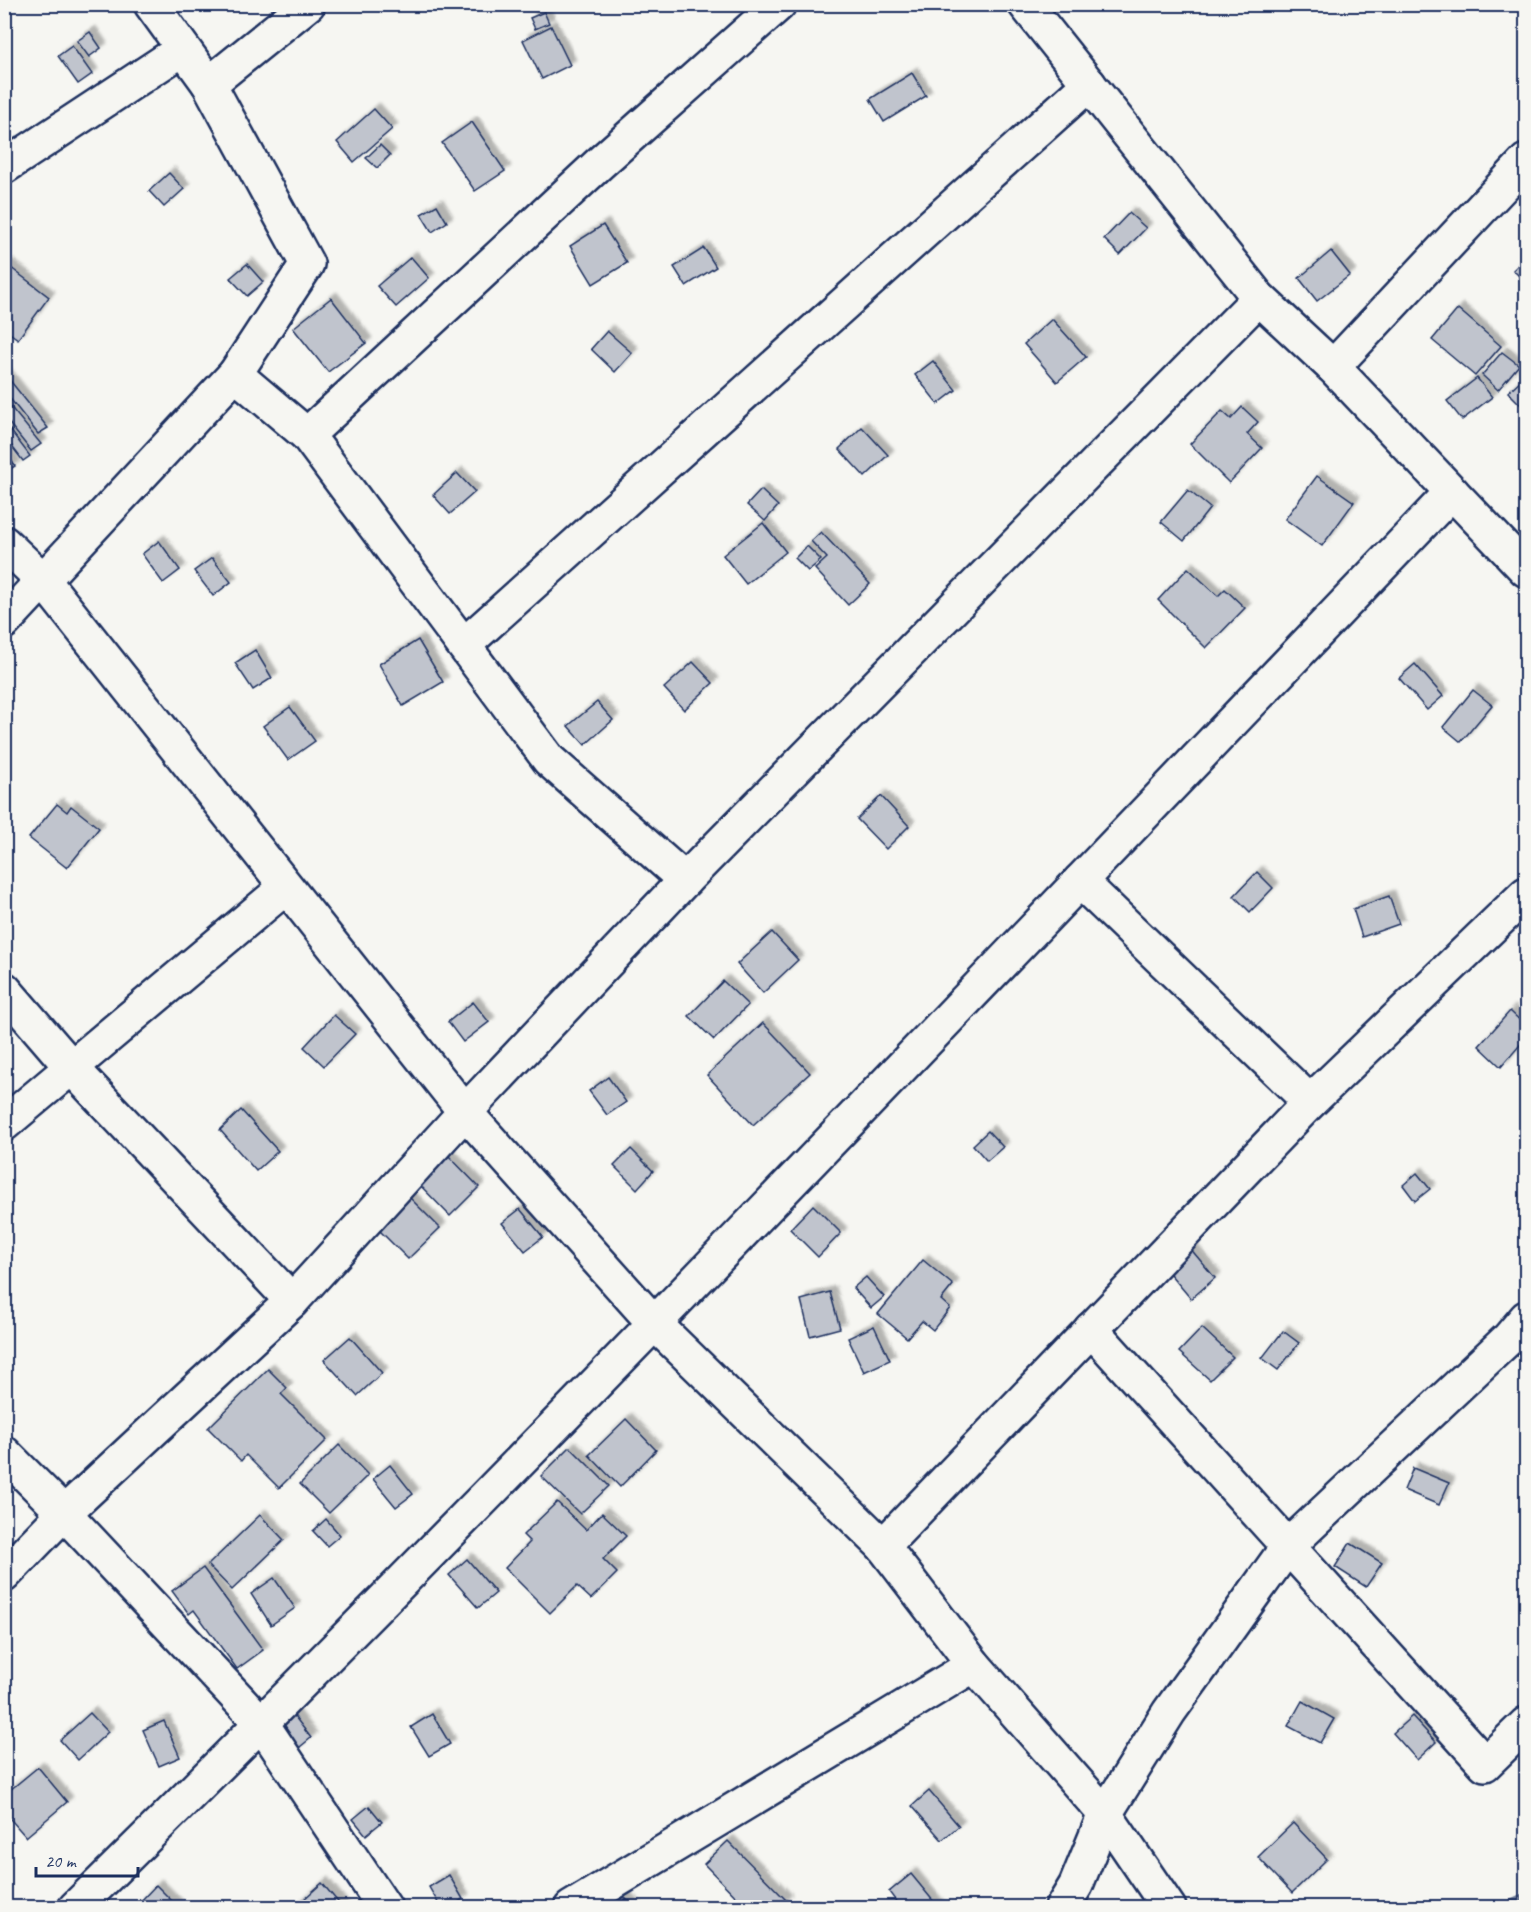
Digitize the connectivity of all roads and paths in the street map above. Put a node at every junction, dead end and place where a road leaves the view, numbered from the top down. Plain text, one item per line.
1 (152, 4) edge
2 (308, 4) edge
3 (779, 4) edge
4 (1025, 4) edge
5 (183, 49) junction
6 (209, 84) junction
7 (1089, 84) junction
8 (1527, 161) edge
9 (4, 167) edge
10 (1259, 298) junction
11 (1333, 367) junction
12 (235, 374) junction
13 (307, 435) junction
14 (1452, 492) junction
15 (4, 543) edge
16 (1527, 570) edge
17 (44, 581) junction
18 (4, 622) edge
19 (464, 645) junction
20 (685, 880) junction
21 (1080, 881) junction
22 (286, 887) junction
23 (1527, 894) edge
24 (4, 989) edge
25 (72, 1068) junction
26 (1310, 1102) junction
27 (465, 1112) junction
28 (4, 1124) edge
29 (292, 1301) junction
30 (656, 1324) junction
31 (1091, 1329) junction
32 (1521, 1337) edge
33 (4, 1453) edge
34 (64, 1513) junction
35 (883, 1546) junction
36 (1288, 1546) junction
37 (4, 1575) edge
38 (974, 1665) junction
39 (261, 1724) junction
40 (1527, 1724) edge
41 (1105, 1814) junction
42 (75, 1908) edge
43 (385, 1908) edge
44 (571, 1908) edge
45 (1062, 1908) edge
46 (1169, 1908) edge

1 - 5 street
2 - 6 street
3 - 13 street
4 - 7 street
5 - 6 street
5 - 9 street
6 - 12 street
7 - 10 street
7 - 19 street
8 - 11 street
10 - 11 street
10 - 20 street
11 - 14 street
12 - 13 street
12 - 17 street
13 - 19 street
14 - 16 street
14 - 21 street
15 - 17 street
17 - 18 street
17 - 22 street
19 - 20 street
20 - 27 street
21 - 26 street
21 - 30 street
22 - 25 street
22 - 27 street
23 - 26 street
24 - 25 street
25 - 28 street
25 - 29 street
26 - 31 street
27 - 29 street
27 - 30 street
29 - 34 street
30 - 35 street
30 - 39 street
31 - 35 street
31 - 36 street
32 - 36 street
33 - 34 street
34 - 37 street
34 - 39 street
35 - 38 street
36 - 40 street
36 - 41 street
38 - 41 street
38 - 44 street
39 - 42 street
39 - 43 street
41 - 45 street
41 - 46 street

